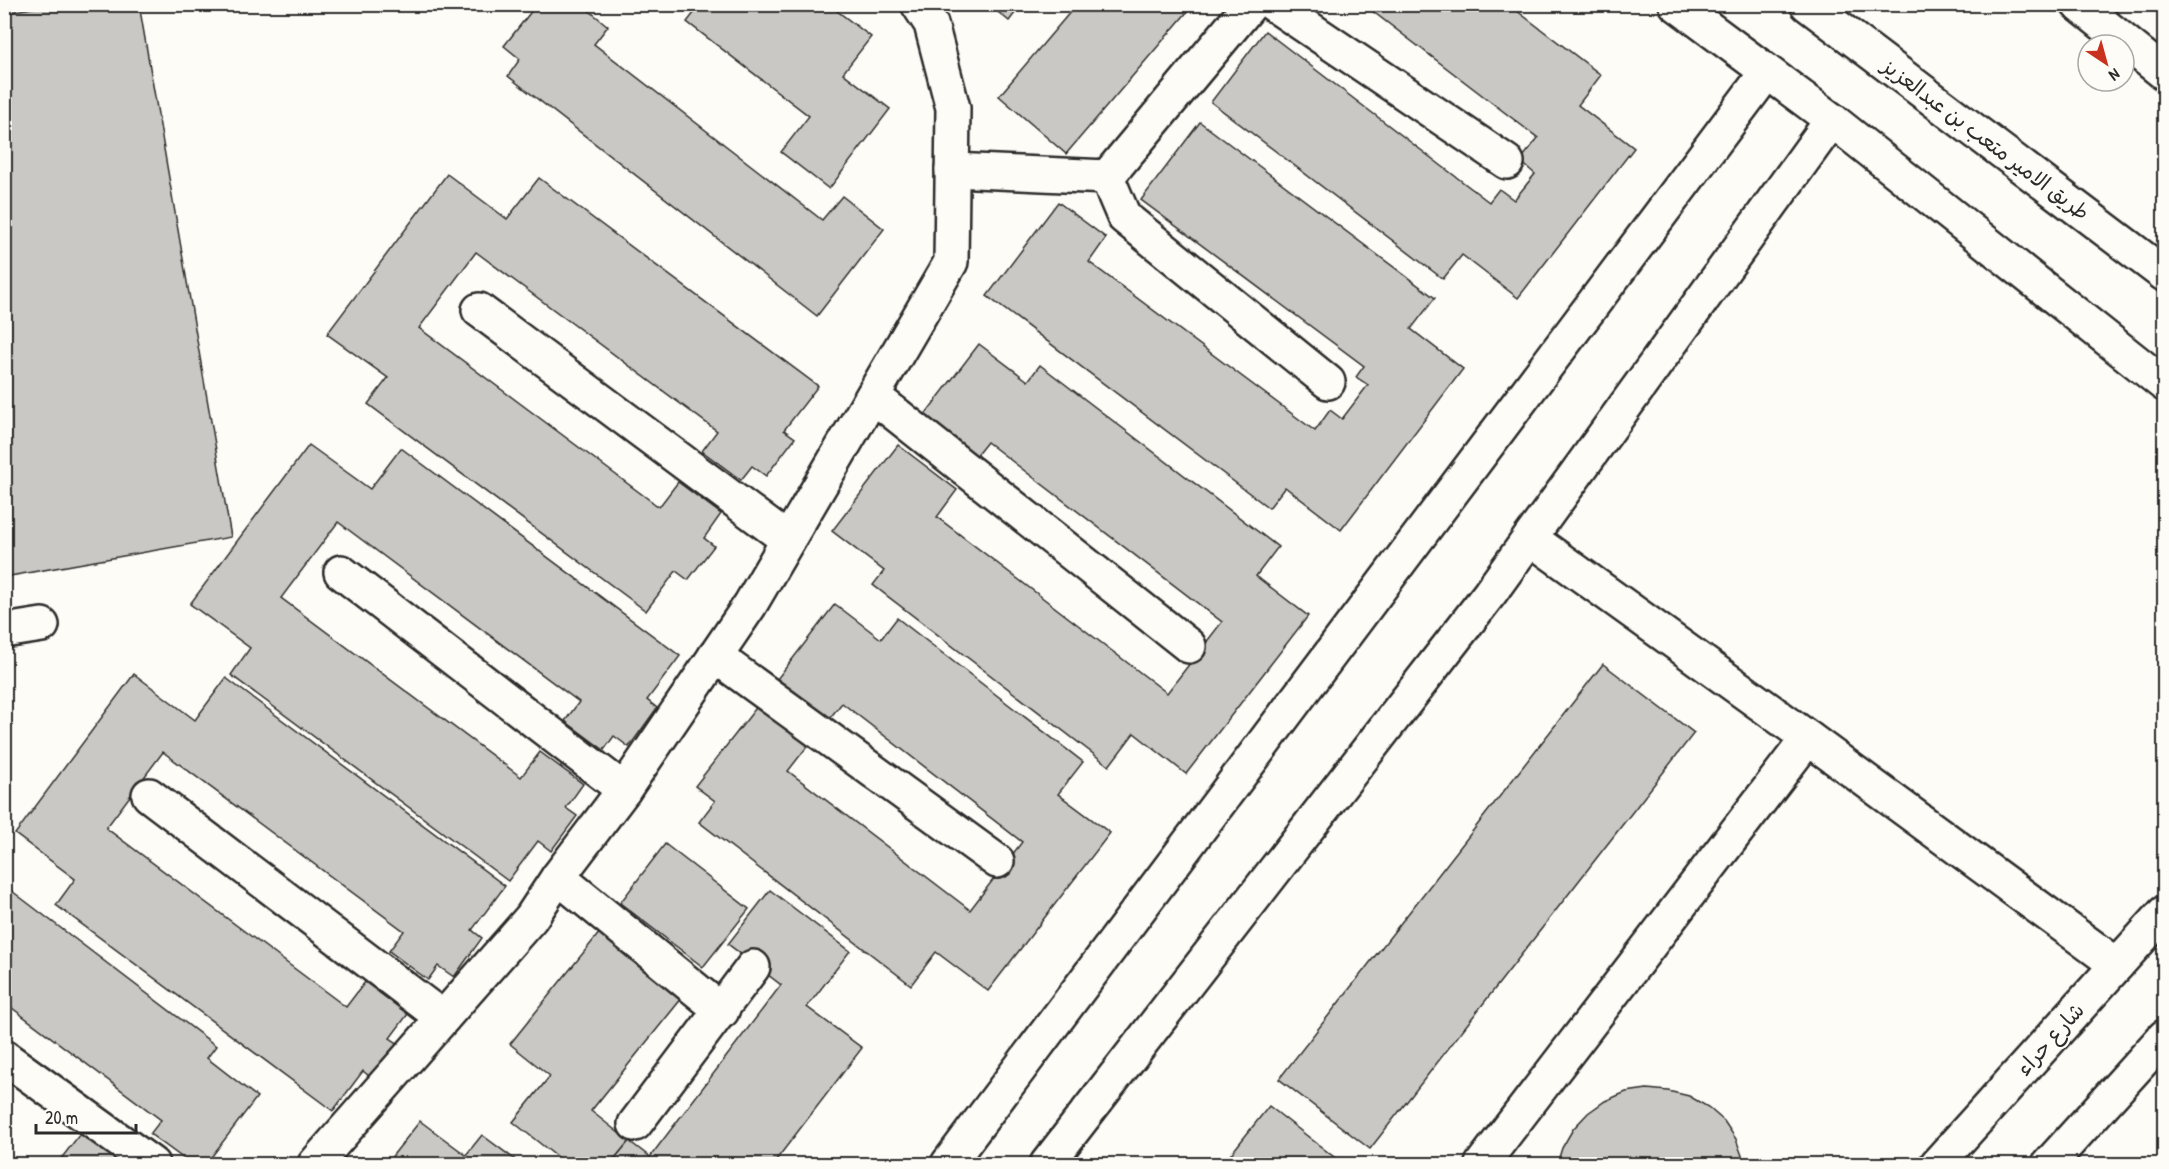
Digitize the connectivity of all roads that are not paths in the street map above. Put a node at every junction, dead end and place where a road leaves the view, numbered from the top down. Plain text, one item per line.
1 (918, 4) edge
2 (1251, 4) edge
3 (1273, 4) edge
4 (1676, 4) edge
5 (1807, 4) edge
6 (2078, 4) edge
7 (1767, 72) junction
8 (2164, 74) edge
9 (1832, 120) junction
10 (1507, 162) dead end
11 (952, 170) junction
12 (1107, 177) junction
13 (2164, 274) edge
14 (479, 310) dead end
15 (1328, 382) dead end
16 (2164, 384) edge
17 (873, 396) junction
18 (1530, 538) junction
19 (788, 540) junction
20 (340, 572) dead end
21 (42, 625) dead end
22 (4, 631) edge
23 (1189, 646) dead end
24 (715, 656) junction
25 (1808, 738) junction
26 (624, 790) junction
27 (149, 795) dead end
28 (997, 861) dead end
29 (558, 877) junction
30 (2164, 913) edge
31 (2117, 965) junction
32 (753, 967) dead end
33 (722, 1011) junction
34 (443, 1018) junction
35 (2164, 1037) edge
36 (4, 1057) edge
37 (635, 1124) dead end
38 (152, 1164) edge
39 (315, 1164) edge
40 (948, 1164) edge
41 (1047, 1164) edge
42 (1482, 1164) edge
43 (1937, 1164) edge
44 (2049, 1164) edge

1 - 11 street
2 - 12 street
3 - 10 street
4 - 7 street
5 - 13 street, طريق الامير متعب بن عبدالعزيز
6 - 8 street
7 - 9 street
7 - 40 street
9 - 16 street
9 - 18 street
11 - 12 street
11 - 17 street
12 - 15 street
14 - 19 street
17 - 19 street
17 - 23 street
18 - 25 street
18 - 41 street
19 - 24 street
20 - 26 street
21 - 22 street
24 - 26 street
24 - 28 street
25 - 31 street
25 - 42 street
26 - 29 street
27 - 34 street
29 - 33 street
29 - 34 street
30 - 31 street, شارع حراء
31 - 43 street, شارع حراء
32 - 33 street
33 - 37 street
34 - 39 street
35 - 44 street
36 - 38 street

